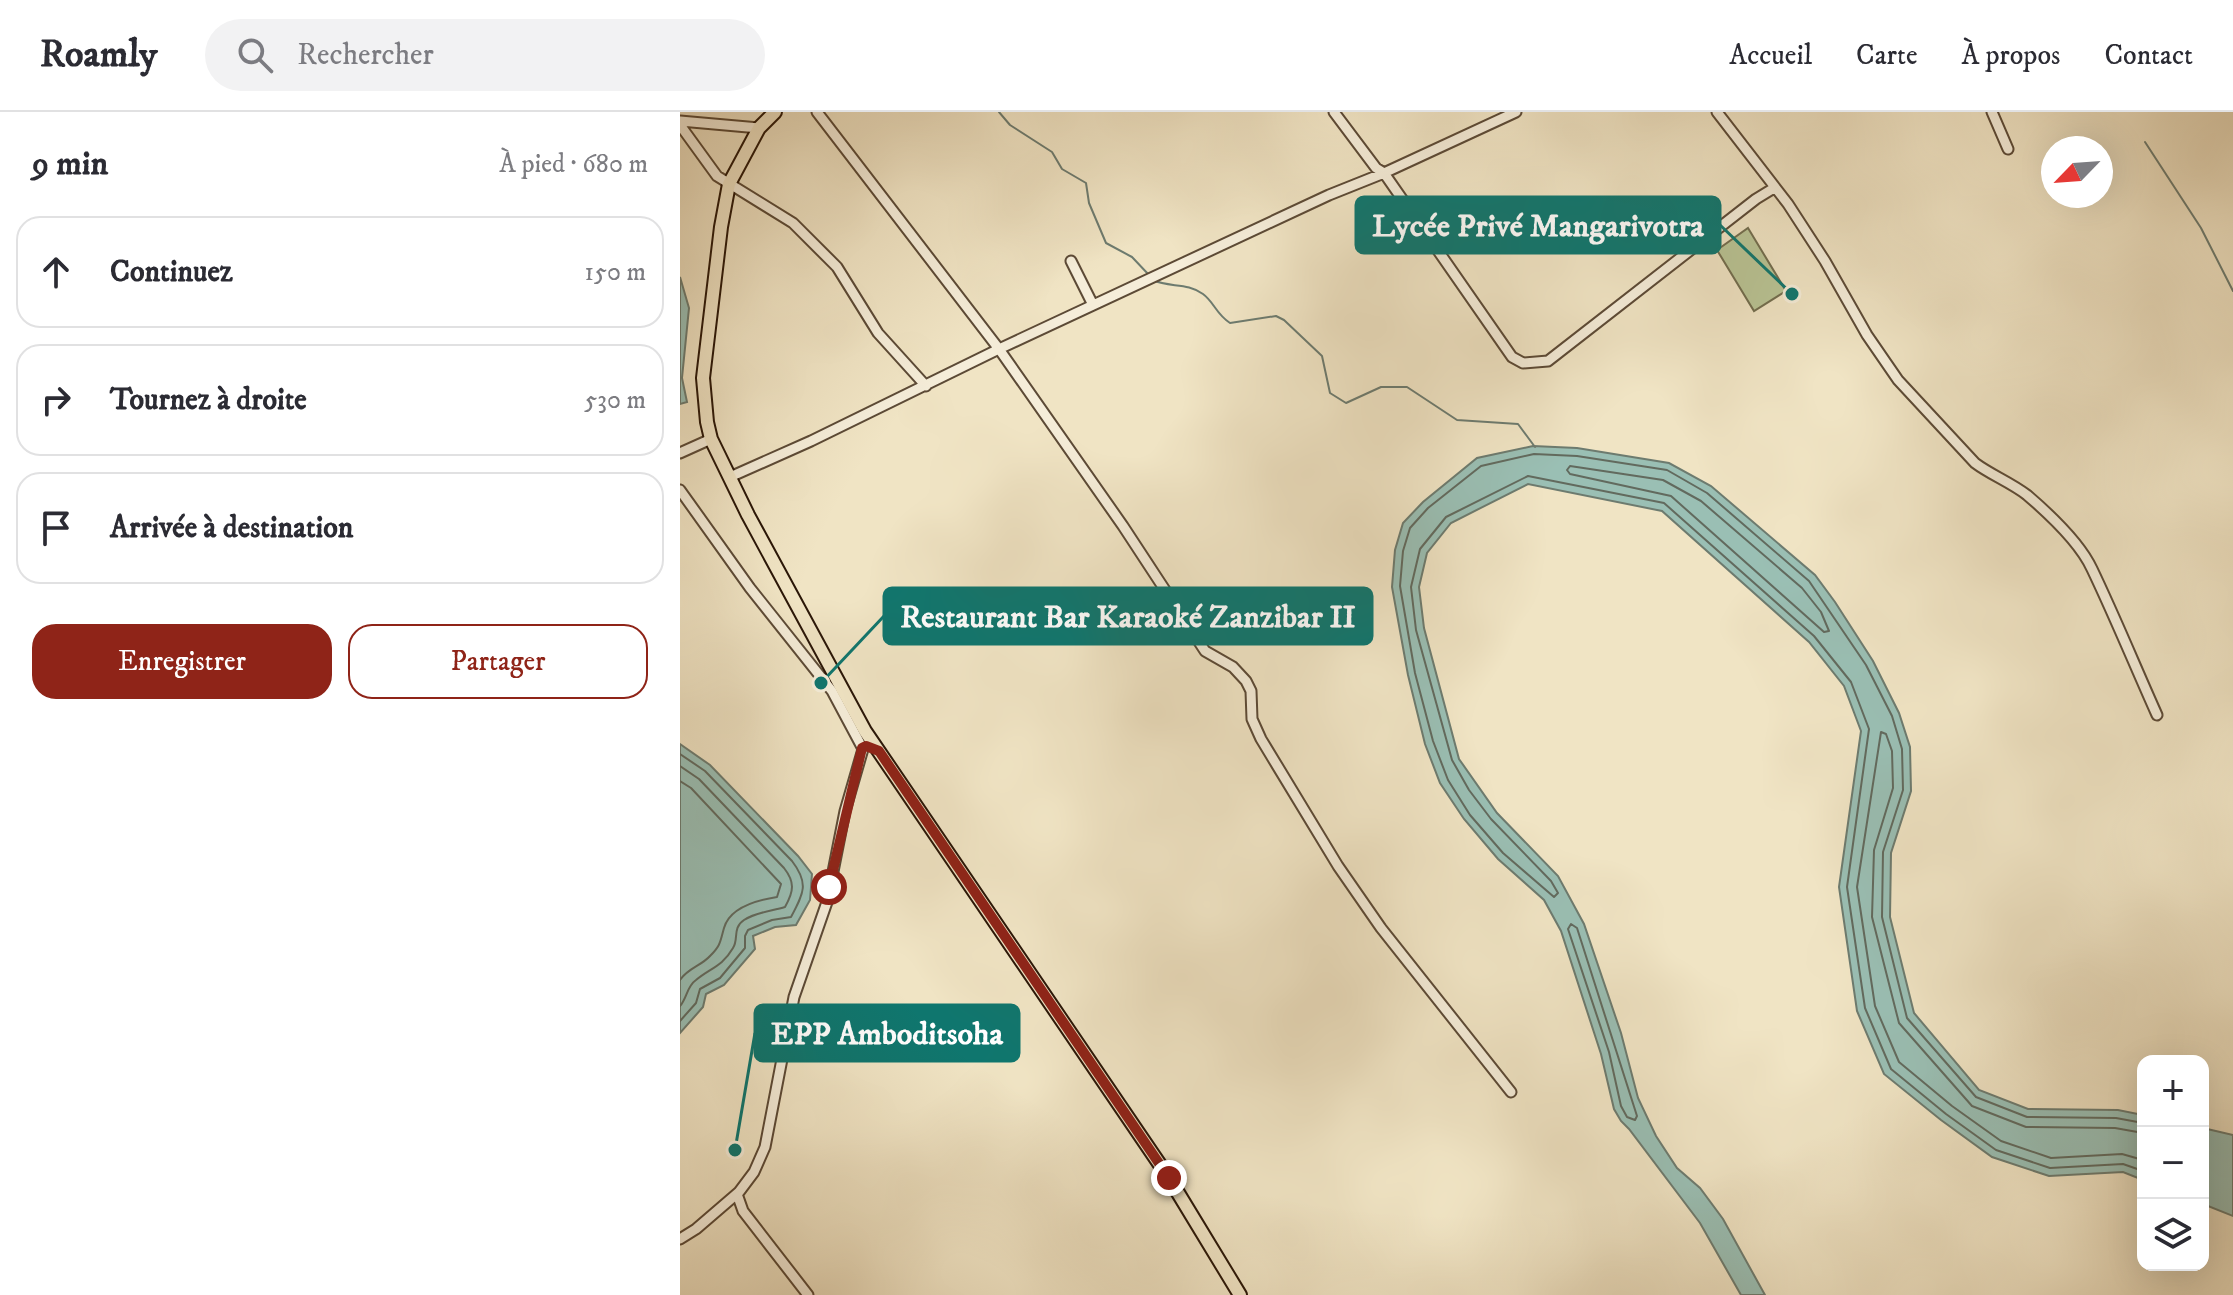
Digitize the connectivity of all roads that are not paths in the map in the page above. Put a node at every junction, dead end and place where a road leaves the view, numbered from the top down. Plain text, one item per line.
1 (775, 112) edge
2 (817, 112) edge
3 (1334, 112) edge
4 (1516, 112) edge
5 (1717, 112) edge
6 (1992, 112) edge
7 (680, 123) edge
8 (759, 128) junction
9 (2008, 149) dead end
10 (1384, 173) junction
11 (729, 184) junction
12 (1774, 188) junction
13 (1071, 261) dead end
14 (1093, 305) junction
15 (999, 349) junction
16 (926, 386) junction
17 (711, 439) junction
18 (680, 453) edge
19 (730, 477) junction
20 (680, 490) edge
21 (830, 679) junction
22 (844, 692) junction
23 (2157, 715) dead end
24 (856, 733) junction
25 (862, 748) junction
26 (879, 751) junction
27 (1511, 1092) dead end
28 (737, 1194) junction
29 (680, 1239) edge
30 (808, 1295) edge
31 (1240, 1295) edge

1 - 8 main road
2 - 15 street
3 - 10 street
4 - 10 street
5 - 12 street
6 - 9 street
7 - 8 street
7 - 11 street
8 - 11 main road
10 - 12 street
10 - 14 street
11 - 16 street
11 - 17 main road
12 - 23 street
13 - 14 street
14 - 15 street
15 - 16 street
15 - 27 street
16 - 19 street
17 - 18 street
17 - 19 main road
19 - 21 main road
20 - 21 street
21 - 22 main road
21 - 24 street
22 - 24 street
22 - 26 main road
24 - 25 street
25 - 26 street
25 - 28 street
26 - 31 main road
28 - 29 street
28 - 30 street

